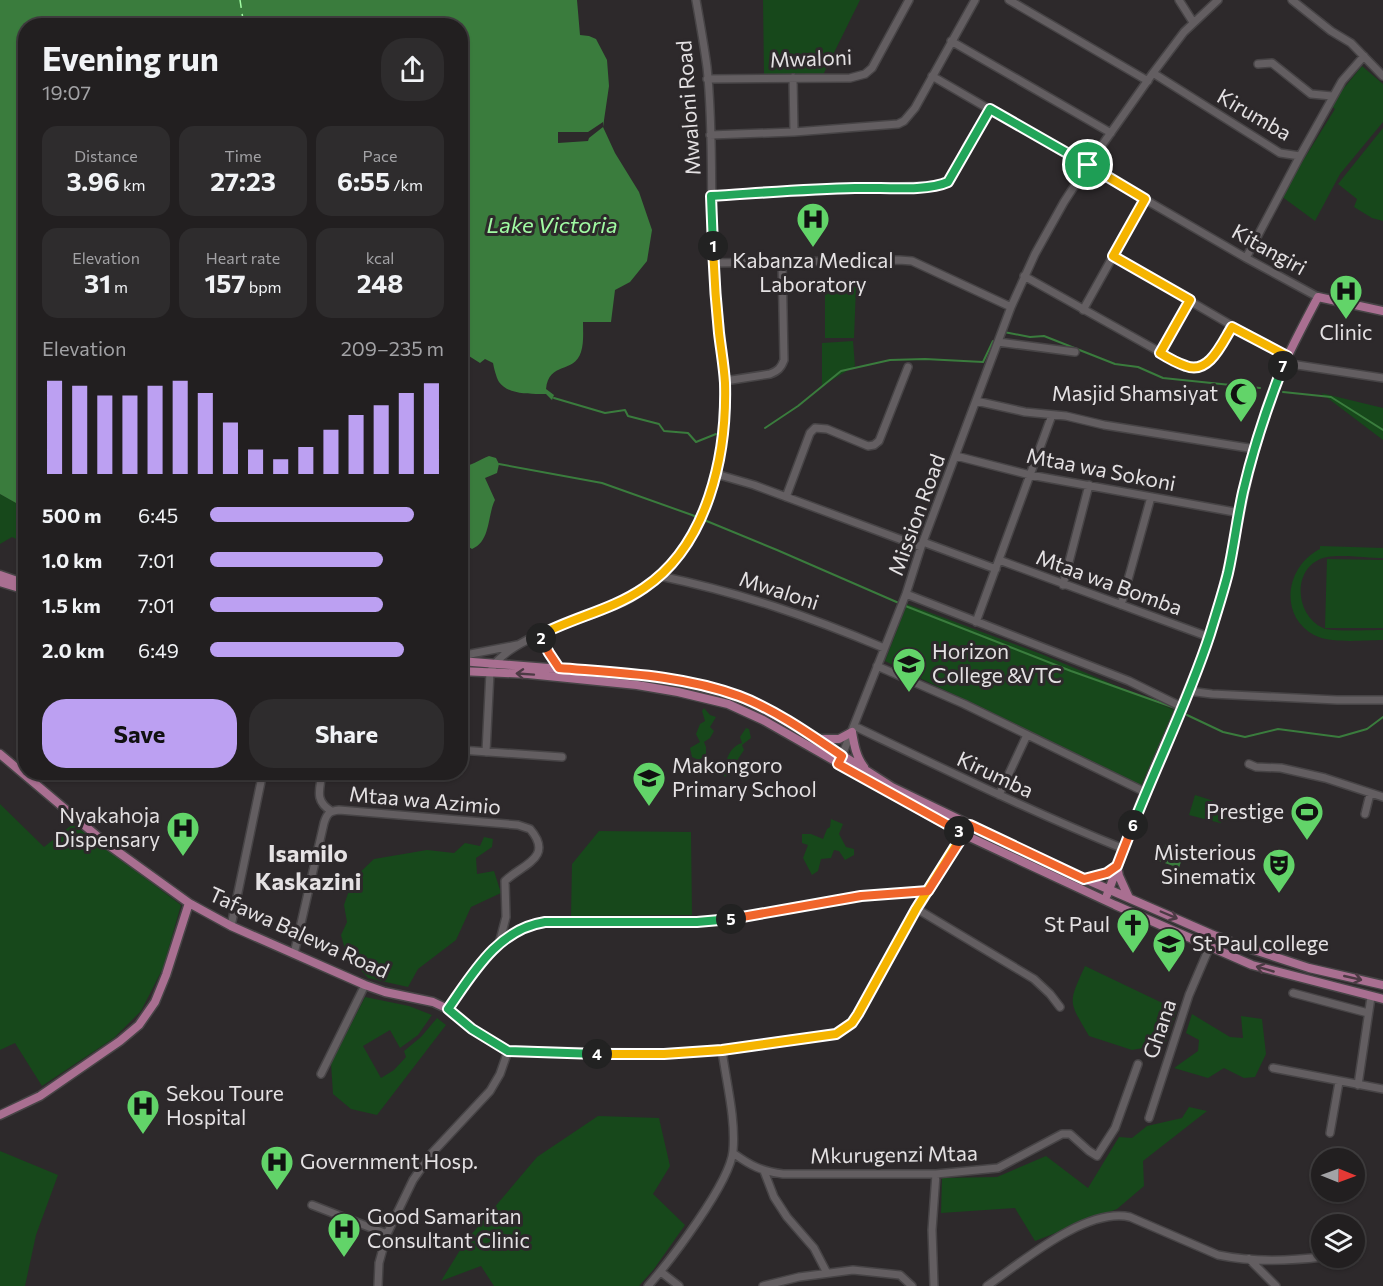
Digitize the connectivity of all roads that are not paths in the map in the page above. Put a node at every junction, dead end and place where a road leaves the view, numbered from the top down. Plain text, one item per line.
1 (696, 0) edge
2 (909, 0) edge
3 (975, 0) edge
4 (1010, 0) edge
5 (1179, 0) edge
6 (1218, 0) edge
7 (1292, 0) edge
8 (1193, 22) junction
9 (951, 41) junction
10 (1364, 56) junction
11 (1258, 64) dead end
12 (1154, 73) junction
13 (932, 76) junction
14 (1383, 76) edge
15 (793, 78) junction
16 (707, 79) junction
17 (1148, 81) junction
18 (1332, 96) junction
19 (990, 109) junction
20 (794, 132) junction
21 (1111, 132) junction
22 (710, 135) junction
23 (1300, 156) junction
24 (1088, 165) junction
25 (711, 196) junction
26 (1145, 199) junction
27 (1113, 256) junction
28 (1246, 258) junction
29 (783, 261) junction
30 (713, 263) junction
31 (1024, 276) junction
32 (1318, 297) junction
33 (1190, 300) junction
34 (1011, 307) junction
35 (1083, 310) junction
36 (1383, 311) edge
37 (1232, 327) junction
38 (998, 342) junction
39 (1075, 352) dead end
40 (1160, 353) junction
41 (1285, 360) junction
42 (908, 367) dead end
43 (1383, 378) edge
44 (725, 381) junction
45 (976, 401) junction
46 (1052, 415) junction
47 (1255, 448) junction
48 (956, 456) junction
49 (716, 474) junction
50 (1030, 475) junction
51 (1089, 485) junction
52 (786, 496) junction
53 (1151, 497) junction
54 (1240, 513) junction
55 (922, 544) junction
56 (999, 560) junction
57 (996, 569) junction
58 (0, 575) edge
59 (660, 576) junction
60 (18, 581) edge
61 (0, 582) edge
62 (1063, 585) junction
63 (18, 588) edge
64 (904, 597) junction
65 (1121, 605) junction
66 (976, 622) junction
67 (540, 635) junction
68 (1209, 637) junction
69 (522, 644) junction
70 (884, 648) junction
71 (468, 654) edge
72 (468, 661) edge
73 (496, 663) junction
74 (877, 666) junction
75 (559, 668) junction
76 (468, 671) edge
77 (490, 672) junction
78 (1188, 691) junction
79 (1383, 700) edge
80 (1182, 707) junction
81 (853, 729) junction
82 (1027, 735) junction
83 (817, 739) junction
84 (468, 751) edge
85 (486, 752) junction
86 (0, 754) edge
87 (562, 757) dead end
88 (840, 760) junction
89 (1249, 764) dead end
90 (18, 769) edge
91 (868, 772) junction
92 (31, 780) edge
93 (261, 780) edge
94 (321, 780) edge
95 (1145, 792) junction
96 (1370, 794) junction
97 (999, 795) junction
98 (1383, 797) edge
99 (331, 811) junction
100 (1365, 814) dead end
101 (970, 825) junction
102 (963, 834) junction
103 (1124, 849) junction
104 (1117, 866) junction
105 (1084, 879) junction
106 (1109, 890) junction
107 (928, 891) junction
108 (1129, 898) junction
109 (1105, 901) junction
110 (189, 903) junction
111 (916, 909) junction
112 (231, 926) junction
113 (499, 944) junction
114 (1207, 953) dead end
115 (294, 954) junction
116 (1324, 984) junction
117 (365, 985) junction
118 (1383, 985) edge
119 (1293, 993) dead end
120 (1371, 997) junction
121 (1383, 999) edge
122 (1320, 1000) junction
123 (1060, 1007) dead end
124 (448, 1009) junction
125 (1368, 1013) junction
126 (722, 1050) junction
127 (508, 1051) junction
128 (1138, 1064) dead end
129 (1273, 1068) dead end
130 (321, 1074) dead end
131 (1339, 1082) junction
132 (1358, 1085) junction
133 (1383, 1089) edge
134 (0, 1114) edge
135 (1149, 1118) dead end
136 (1330, 1133) dead end
137 (733, 1153) junction
138 (764, 1171) junction
139 (936, 1174) junction
140 (312, 1205) dead end
141 (387, 1234) junction
142 (1311, 1258) edge
143 (1249, 1259) junction
144 (661, 1272) junction
145 (827, 1273) junction
146 (378, 1286) edge
147 (648, 1286) edge
148 (679, 1286) edge
149 (763, 1286) edge
150 (912, 1286) edge
151 (934, 1286) edge
152 (987, 1286) edge
153 (1276, 1286) edge

1 - 16 street, Mwaloni Road
2 - 15 street, Mwaloni
3 - 9 street
4 - 17 street
5 - 8 street
6 - 8 street
7 - 10 street
8 - 12 street
9 - 13 street
9 - 21 street
10 - 14 street
10 - 18 street, Kirumba
11 - 18 street
12 - 17 street
12 - 23 street, Kirumba
13 - 19 street
13 - 20 street
15 - 16 street, Mwaloni
15 - 20 street
16 - 22 street, Mwaloni Road
17 - 21 street
18 - 23 street, Kirumba
19 - 24 street
19 - 25 street
20 - 22 street
21 - 24 street
22 - 25 street, Mwaloni Road
23 - 28 street
24 - 26 street, Kitangiri
24 - 31 street, Mission Road
25 - 30 street, Mwaloni Road
26 - 27 street
26 - 28 street, Kitangiri
27 - 33 street
27 - 35 street
28 - 32 street, Kitangiri
29 - 30 street
29 - 34 street
29 - 44 street
30 - 44 street, Mwaloni Road
31 - 34 street, Mission Road
31 - 35 street
32 - 36 main road, Kitangiri
32 - 41 main road
33 - 37 street
33 - 40 street
34 - 38 street, Mission Road
35 - 40 street
37 - 40 street
37 - 41 street
38 - 39 street
38 - 45 street, Mission Road
41 - 43 street
41 - 47 main road
42 - 52 street
44 - 49 street, Mwaloni Road
45 - 46 street
45 - 48 street, Mission Road
46 - 47 street
46 - 50 street
47 - 54 main road
48 - 50 street, Mtaa wa Sokoni
48 - 55 street, Mission Road
49 - 52 street
49 - 59 street, Mwaloni Road
50 - 51 street, Mtaa wa Sokoni
50 - 56 street
51 - 53 street, Mtaa wa Sokoni
51 - 62 street
52 - 55 street
53 - 54 street, Mtaa wa Sokoni
53 - 65 street
54 - 68 main road
55 - 57 street
55 - 64 street, Mission Road
56 - 57 street
56 - 62 street, Mtaa wa Bomba
57 - 66 street
58 - 60 main road
59 - 67 street, Mwaloni Road
59 - 70 street, Mwaloni
61 - 63 main road
62 - 65 street, Mtaa wa Bomba
64 - 66 street
64 - 70 street, Mission Road
65 - 68 street, Mtaa wa Bomba
66 - 80 street
67 - 69 street, Mwaloni Road
67 - 75 street
68 - 78 main road
69 - 71 street
69 - 73 street, Mwaloni Road
70 - 74 street, Mission Road
72 - 73 main road
73 - 75 main road
73 - 77 street, Mwaloni Road
74 - 81 street, Mission Road
74 - 82 street
75 - 83 main road
76 - 77 main road
77 - 85 street
88 -> 77 main road
78 - 79 street
78 - 80 main road
80 - 95 main road
81 - 83 main road
81 - 88 street, Mission Road
81 - 91 main road
81 - 97 street, Kirumba
82 - 95 street
82 - 97 street
83 - 88 main road
84 - 85 street
85 - 87 street
86 - 90 main road, Tafawa Balewa Road
88 - 91 main road
88 - 102 main road
89 - 96 street
91 - 101 main road
92 - 110 main road, Tafawa Balewa Road
93 - 112 street
94 - 99 street
95 - 103 main road
96 - 98 street
96 - 100 street
97 - 103 street, Kirumba
99 - 113 street, Mtaa wa Azimio
99 - 115 street, Mtaa wa Azimio
101 - 102 main road
101 - 105 main road
102 - 107 main road
102 - 109 main road
103 - 104 main road
104 - 105 main road
104 - 106 main road
104 - 108 main road
105 - 106 main road
106 - 108 main road
106 - 109 main road
107 - 111 main road
107 - 113 street
108 -> 118 main road
116 -> 109 main road
110 - 112 main road, Tafawa Balewa Road
110 - 134 main road
111 - 123 street
111 - 126 main road
112 - 115 main road, Tafawa Balewa Road
113 - 124 street
114 - 135 street, Ghana
115 - 117 main road, Tafawa Balewa Road
116 - 120 main road
116 - 122 street
117 - 124 main road, Tafawa Balewa Road
117 - 130 street
119 - 122 street
120 - 121 main road
120 - 125 street
122 - 125 street
124 - 127 main road, Tafawa Balewa Road
125 - 132 street
126 - 127 main road
126 - 137 street
127 - 141 street
128 - 139 street, Mkurugenzi Mtaa
129 - 131 street
131 - 132 street
131 - 136 street
132 - 133 street
137 - 138 street, Mkurugenzi Mtaa
137 - 144 street
138 - 139 street, Mkurugenzi Mtaa
138 - 145 street
139 - 151 street
140 - 141 street
141 - 146 street
142 - 143 street
143 - 152 street
143 - 153 street
144 - 147 street
144 - 148 street
145 - 149 street
145 - 150 street

